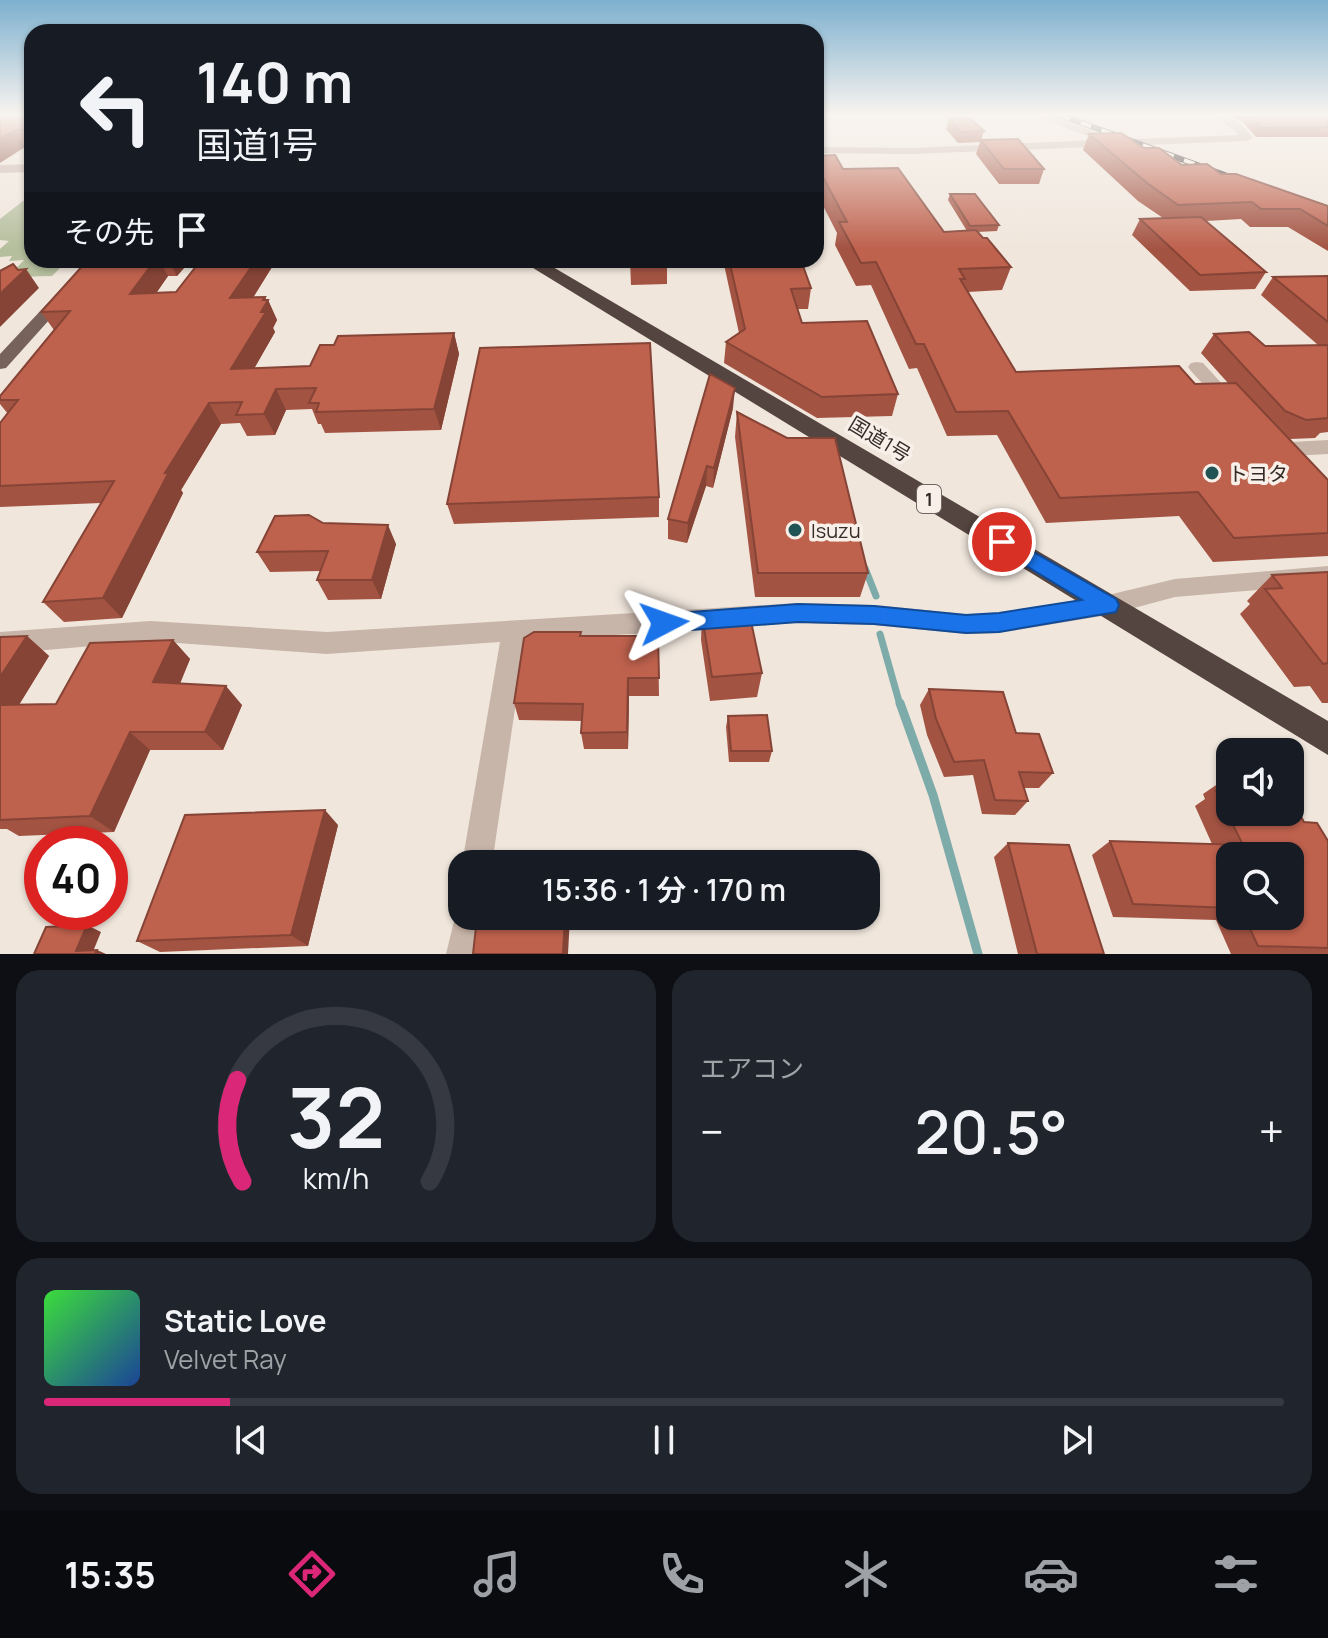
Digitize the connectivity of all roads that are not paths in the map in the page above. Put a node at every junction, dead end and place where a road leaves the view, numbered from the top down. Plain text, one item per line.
1 (24, 168) edge
2 (0, 169) edge
3 (88, 268) edge
4 (542, 268) edge
5 (0, 364) edge
6 (1197, 367) dead end
7 (1242, 416) edge
8 (1328, 447) edge
9 (1292, 471) edge
10 (1328, 575) edge
11 (1108, 605) junction
12 (514, 633) junction
13 (0, 643) edge
14 (1328, 739) edge
15 (479, 850) edge
16 (466, 930) edge
17 (462, 954) edge

1 - 2 street
3 - 5 main road
4 - 11 highway, 国道1号 / 1
6 - 7 street
8 - 9 street
10 - 11 street
11 - 12 street
11 - 14 highway, 国道1号 / 1
12 - 13 street
12 - 15 street
16 - 17 street

